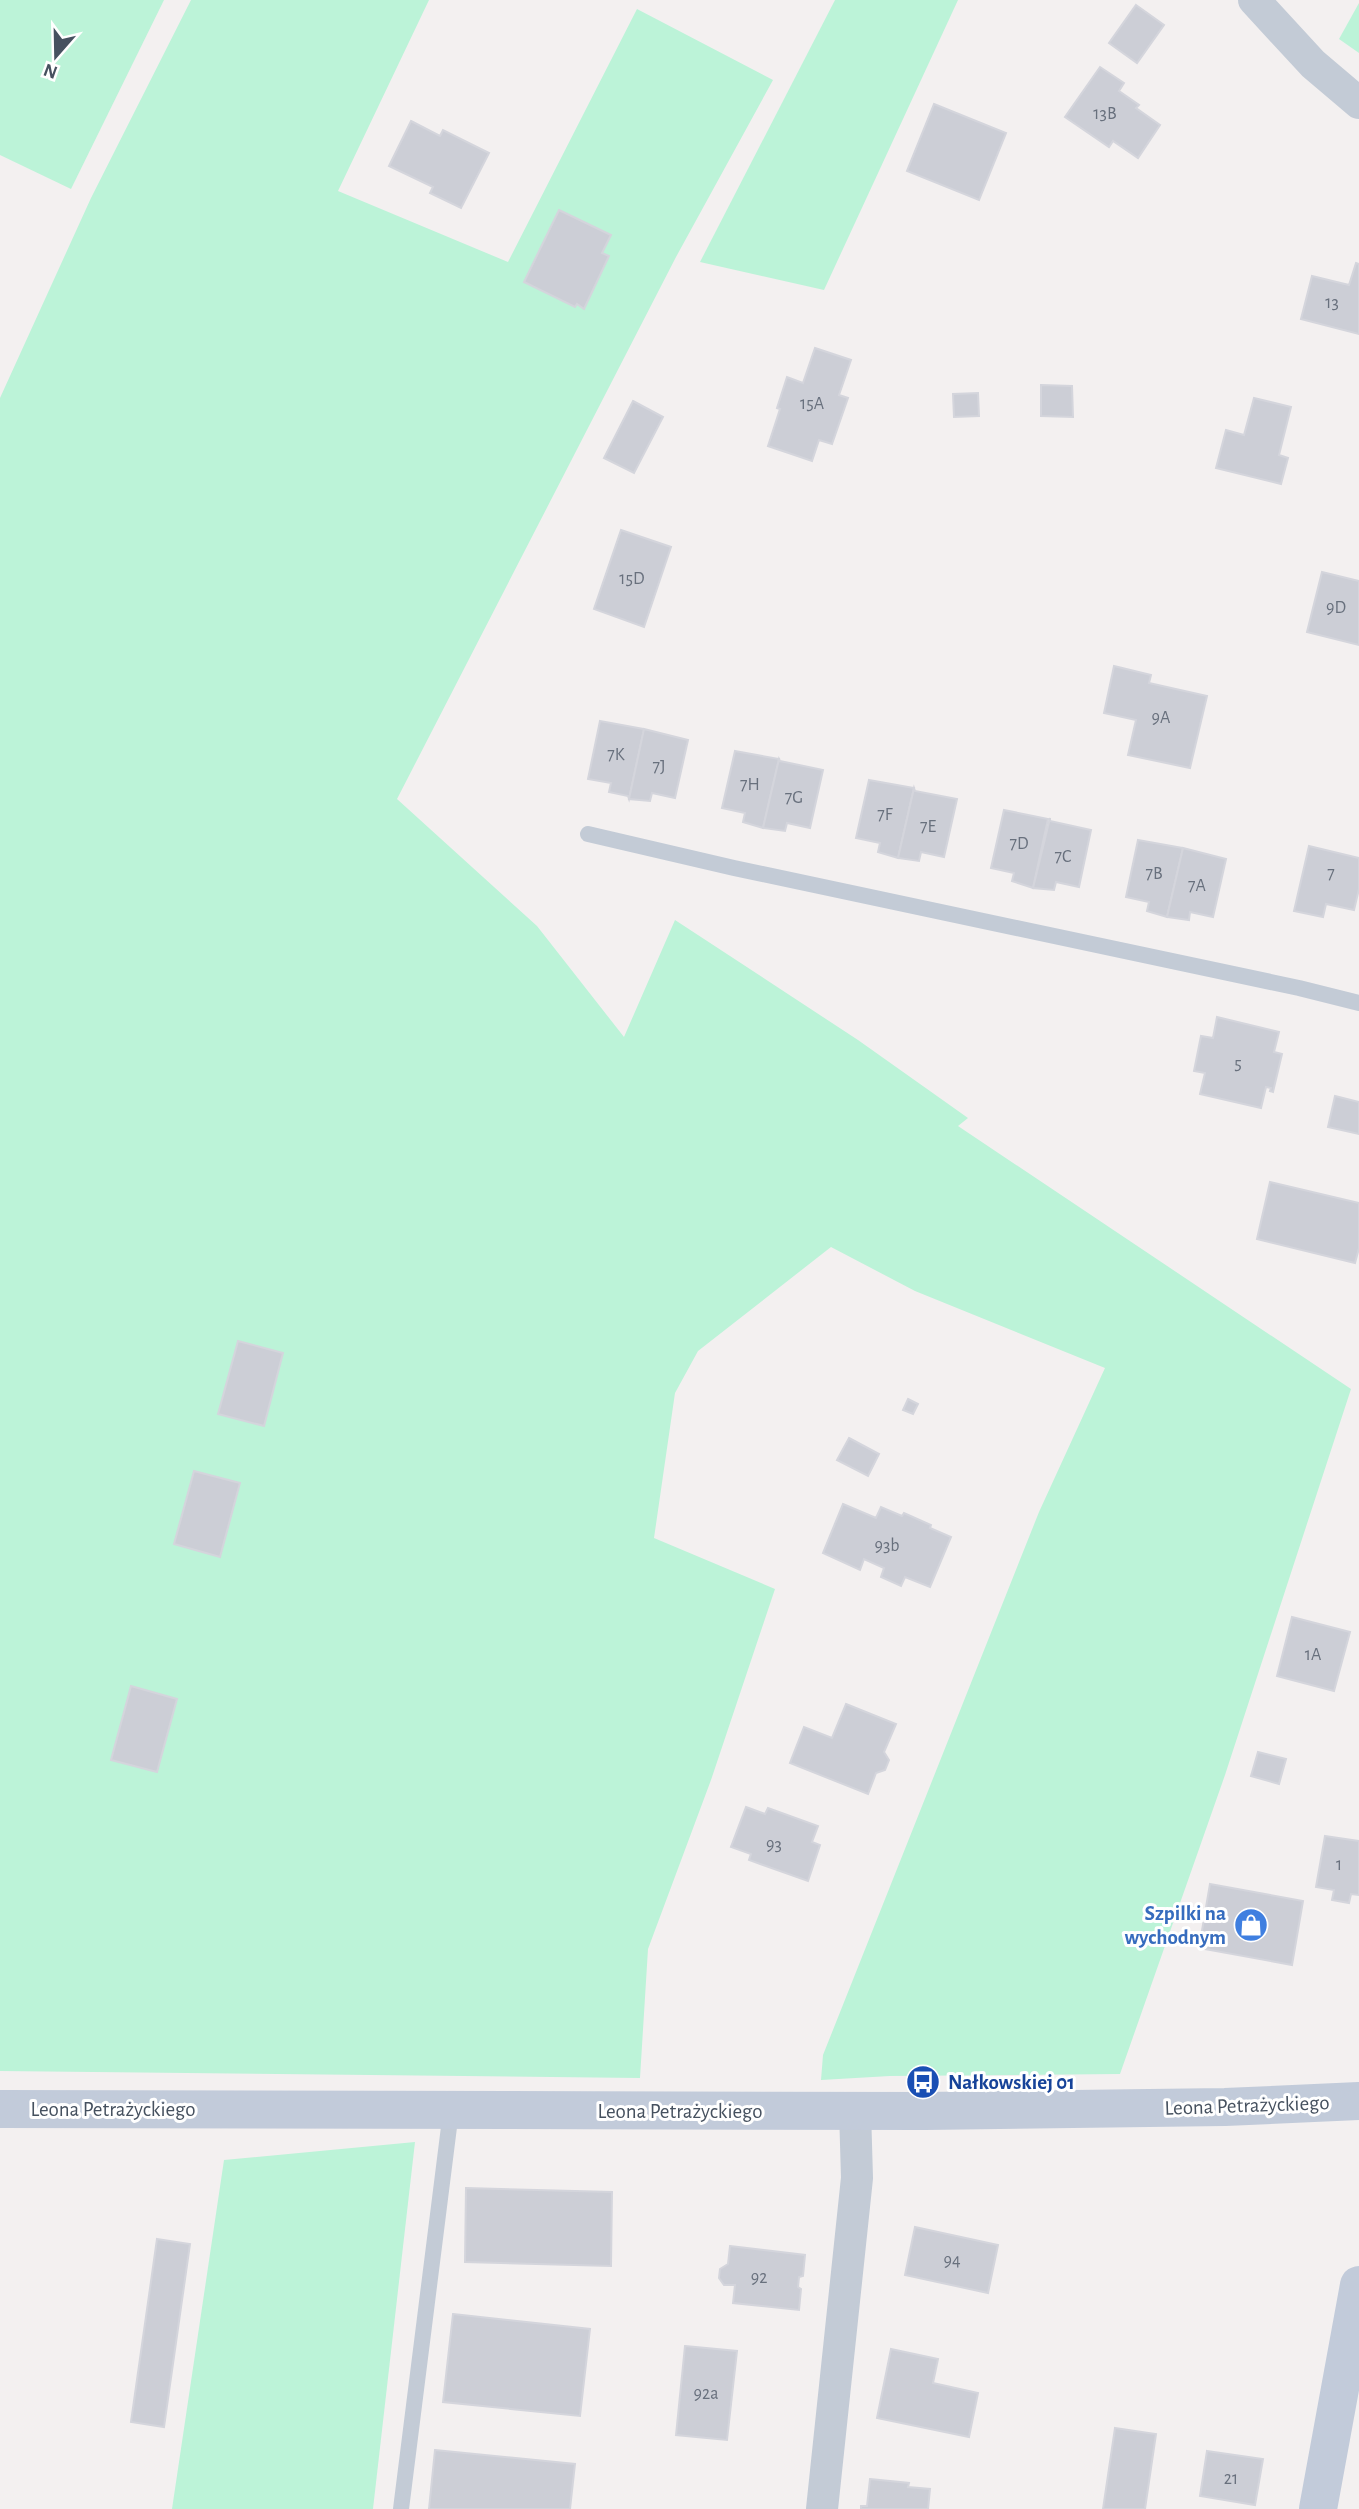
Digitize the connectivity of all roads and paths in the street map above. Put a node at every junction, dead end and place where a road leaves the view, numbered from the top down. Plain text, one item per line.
1 (1254, 0) edge
2 (1359, 103) edge
3 (588, 834) dead end
4 (1359, 1003) edge
5 (1359, 2101) edge
6 (0, 2109) edge
7 (855, 2110) junction
8 (451, 2111) junction
9 (1359, 2285) edge
10 (401, 2509) edge
11 (822, 2509) edge
12 (1318, 2509) edge

1 - 2 street
3 - 4 lane
5 - 7 street, Leona Petrażyckiego
6 - 8 street, Leona Petrażyckiego
7 - 8 street, Leona Petrażyckiego
7 - 11 street
8 - 10 lane
9 - 12 street

